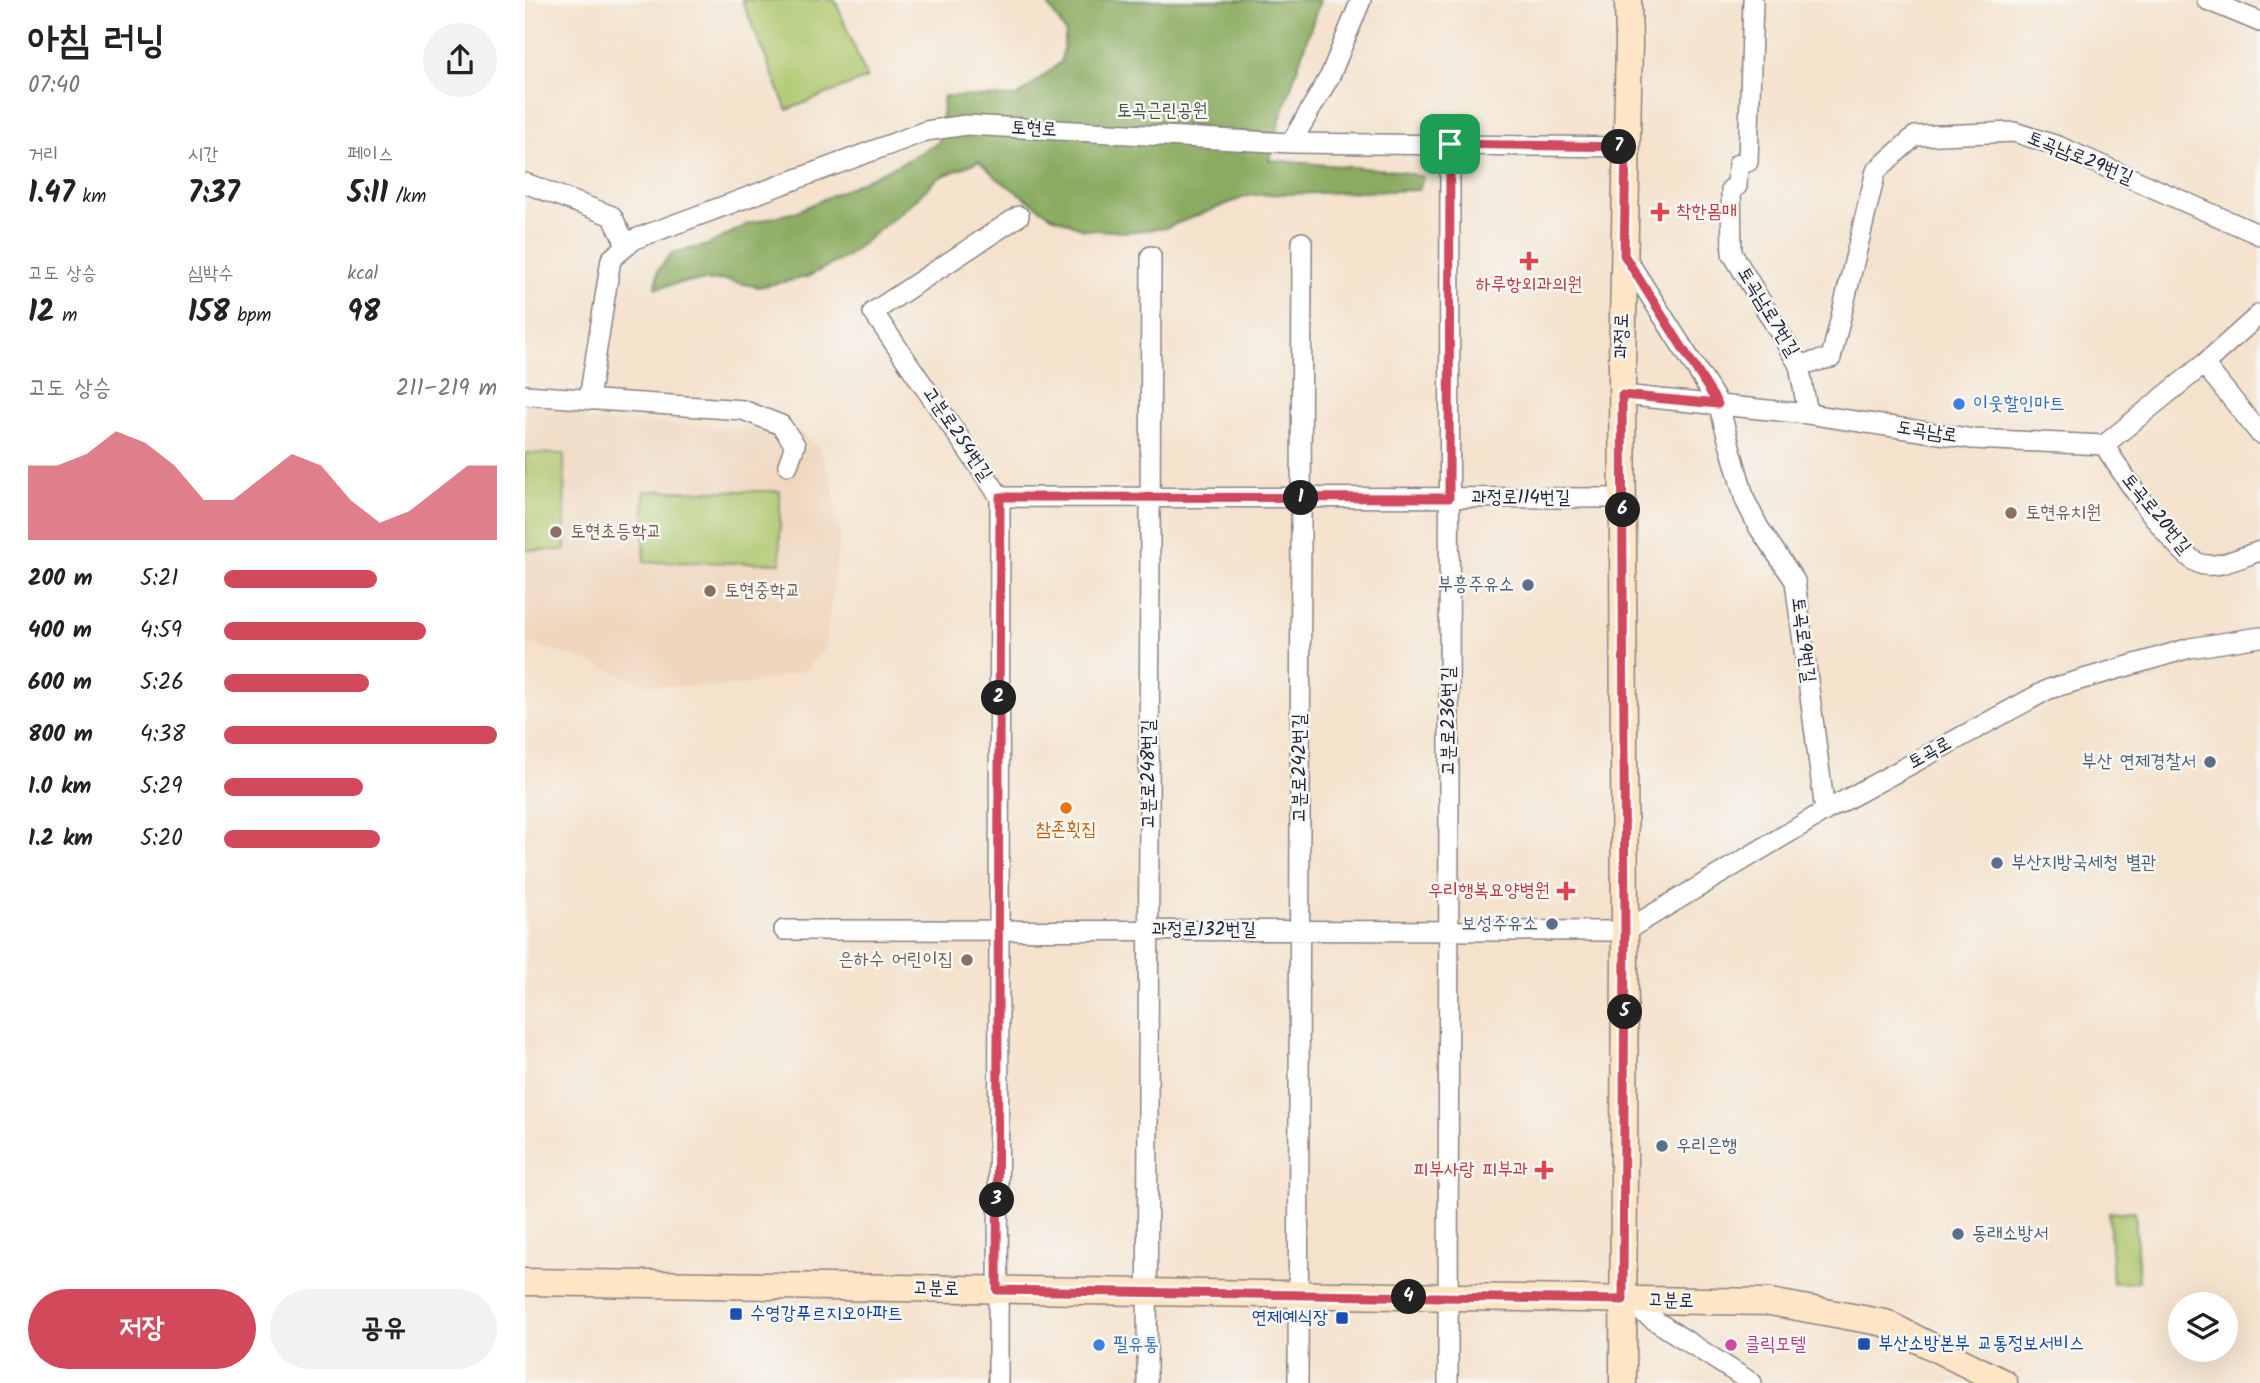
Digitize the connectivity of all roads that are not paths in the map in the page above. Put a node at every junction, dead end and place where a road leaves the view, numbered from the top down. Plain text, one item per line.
1 (1361, 0) edge
2 (1628, 0) edge
3 (1753, 0) edge
4 (2207, 0) edge
5 (2260, 22) edge
6 (1291, 143) junction
7 (1450, 144) junction
8 (1626, 147) junction
9 (525, 183) edge
10 (1019, 216) dead end
11 (2260, 235) edge
12 (1302, 242) dead end
13 (627, 246) junction
14 (1624, 255) junction
15 (1151, 256) dead end
16 (2260, 314) edge
17 (2204, 364) junction
18 (1799, 365) junction
19 (1622, 395) junction
20 (525, 396) edge
21 (589, 399) junction
22 (1718, 404) junction
23 (1808, 414) junction
24 (2260, 434) edge
25 (2104, 445) junction
26 (788, 465) dead end
27 (1000, 497) junction
28 (1150, 497) junction
29 (1301, 498) junction
30 (1449, 498) junction
31 (1623, 498) junction
32 (2260, 551) edge
33 (2260, 637) edge
34 (1825, 811) junction
35 (784, 930) dead end
36 (998, 930) junction
37 (1148, 930) junction
38 (1300, 930) junction
39 (1448, 931) junction
40 (1625, 931) junction
41 (525, 1282) edge
42 (997, 1290) junction
43 (1147, 1292) junction
44 (1299, 1295) junction
45 (1448, 1297) junction
46 (1623, 1300) junction
47 (998, 1383) edge
48 (1147, 1383) edge
49 (1298, 1383) edge
50 (1448, 1383) edge
51 (1623, 1383) edge
52 (1752, 1383) edge
53 (2004, 1383) edge

1 - 6 street
2 - 8 main road, 과정로
3 - 18 street, 토곡남로7번길
4 - 5 street
6 - 7 street, 토현로
6 - 13 street, 토현로
7 - 8 street, 토현로
7 - 30 street, 고분로236번길
8 - 14 main road, 과정로
9 - 13 street
10 - 27 street, 고분로254번길
11 - 18 street, 토곡남로29번길
12 - 29 street, 고분로242번길
13 - 21 street
14 - 19 main road, 과정로
14 - 22 street, 과정로
15 - 28 street, 고분로248번길
16 - 17 street
17 - 24 street
17 - 25 street
18 - 23 street, 토곡남로7번길
19 - 22 street, 도곡남로
19 - 31 main road, 과정로
20 - 21 street
21 - 26 street
22 - 23 street, 도곡남로
22 - 34 street, 토곡로9번길
23 - 25 street, 도곡남로
25 - 32 street, 토곡로20번길
27 - 28 street, 과정로114번길
27 - 36 street, 고분로254번길
28 - 29 street, 과정로114번길
28 - 37 street, 고분로248번길
29 - 30 street, 과정로114번길
29 - 38 street, 고분로242번길
30 - 31 street, 과정로114번길
30 - 39 street, 고분로236번길
31 - 40 main road, 과정로
33 - 34 street, 토곡로
34 - 40 street, 토곡로
35 - 36 street, 과정로132번길
36 - 37 street, 과정로132번길
36 - 42 street, 고분로254번길
37 - 38 street, 과정로132번길
37 - 43 street, 고분로248번길
38 - 39 street, 과정로132번길
38 - 44 street, 고분로242번길
39 - 40 street, 과정로132번길
39 - 45 street, 고분로236번길
40 - 46 main road, 과정로
41 - 42 main road, 고분로
42 - 43 main road, 고분로
42 - 47 street, 고분로254번길
43 - 44 main road, 고분로
43 - 48 street, 고분로248번길
44 - 45 main road, 고분로
44 - 49 street, 고분로242번길
45 - 46 main road, 고분로
45 - 50 street, 고분로236번길
46 - 51 main road, 과정로
46 - 52 street
46 - 53 main road, 고분로

